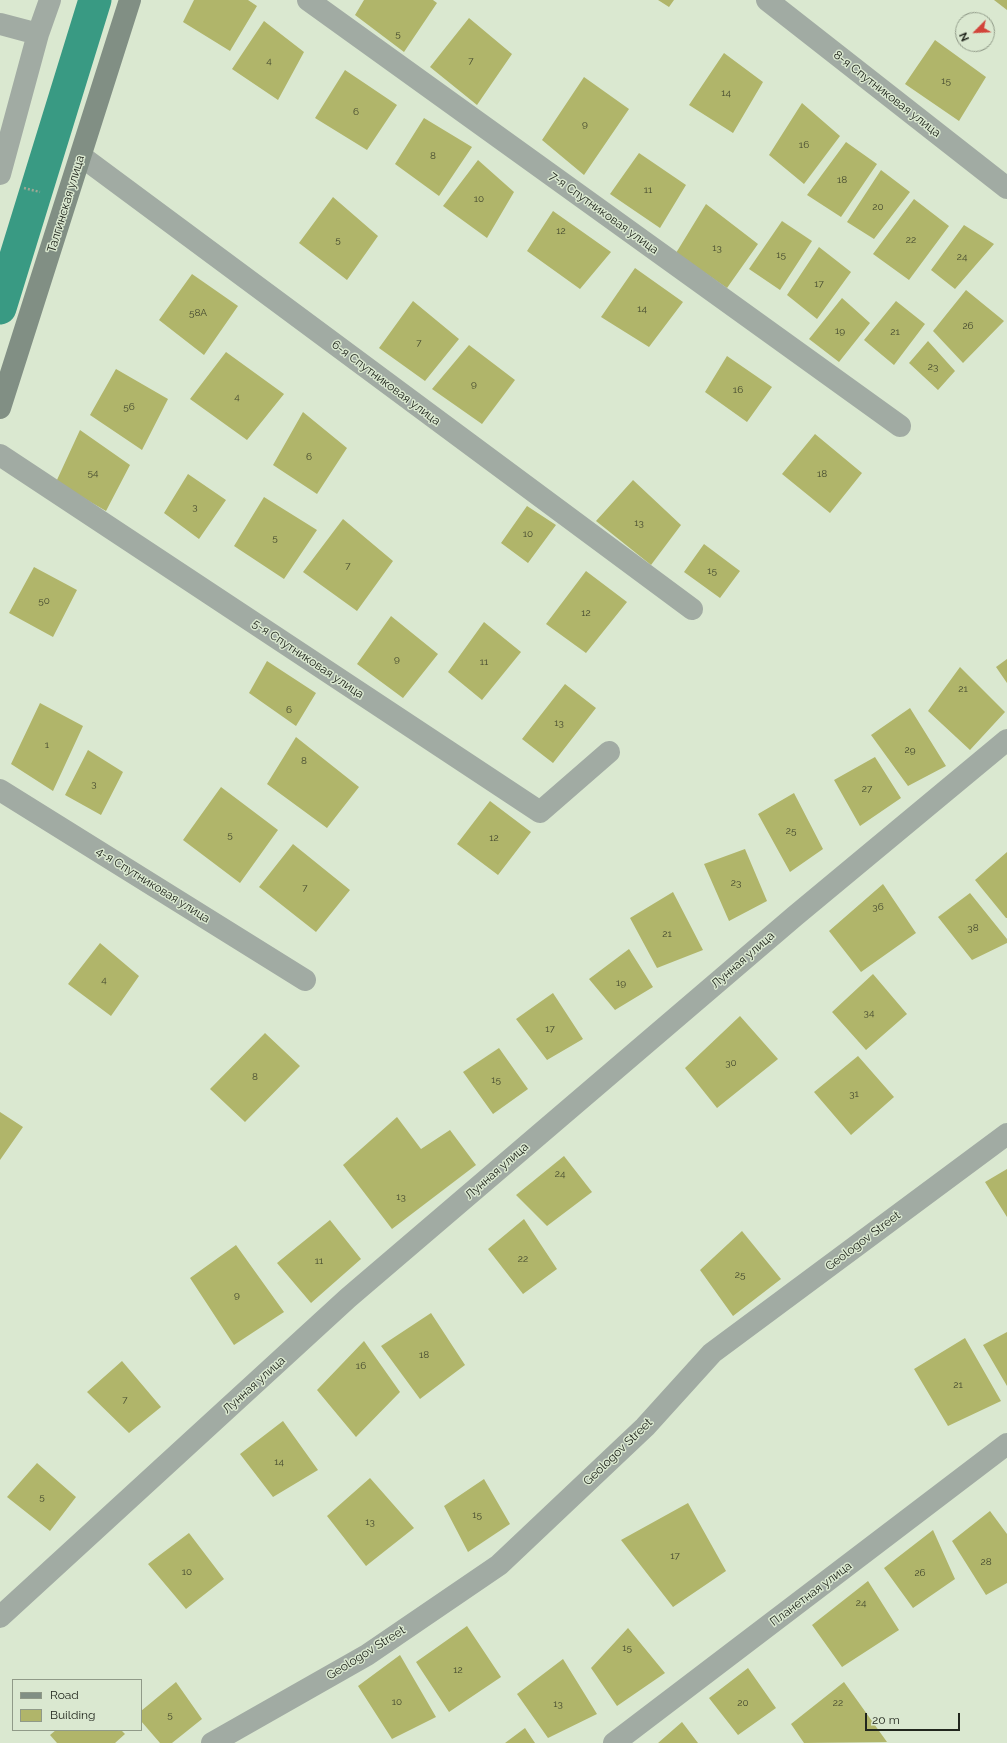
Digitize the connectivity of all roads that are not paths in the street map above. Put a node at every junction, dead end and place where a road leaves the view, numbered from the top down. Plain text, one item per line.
1 (50, 0) edge
2 (130, 0) edge
3 (308, 0) edge
4 (767, 0) edge
5 (0, 24) edge
6 (38, 34) junction
7 (81, 156) junction
8 (0, 174) edge
9 (1007, 188) edge
10 (0, 408) edge
11 (900, 426) dead end
12 (0, 455) edge
13 (692, 609) dead end
14 (1007, 740) edge
15 (609, 752) dead end
16 (0, 790) edge
17 (305, 980) dead end
18 (1007, 1134) edge
19 (1007, 1444) edge
20 (0, 1617) edge
21 (212, 1743) edge
22 (614, 1743) edge

1 - 6 street
2 - 7 street, Талгинская улица
3 - 11 street, 7-я Спутниковая улица
4 - 9 street, 8-я Спутниковая улица
5 - 6 street
6 - 8 street
7 - 10 street, Талгинская улица
7 - 13 street, 6-я Спутниковая улица
12 - 15 street, 5-я Спутниковая улица
14 - 20 street, Лунная улица
16 - 17 street, 4-я Спутниковая улица
18 - 21 street, Geologov Street
19 - 22 street, Планетная улица

